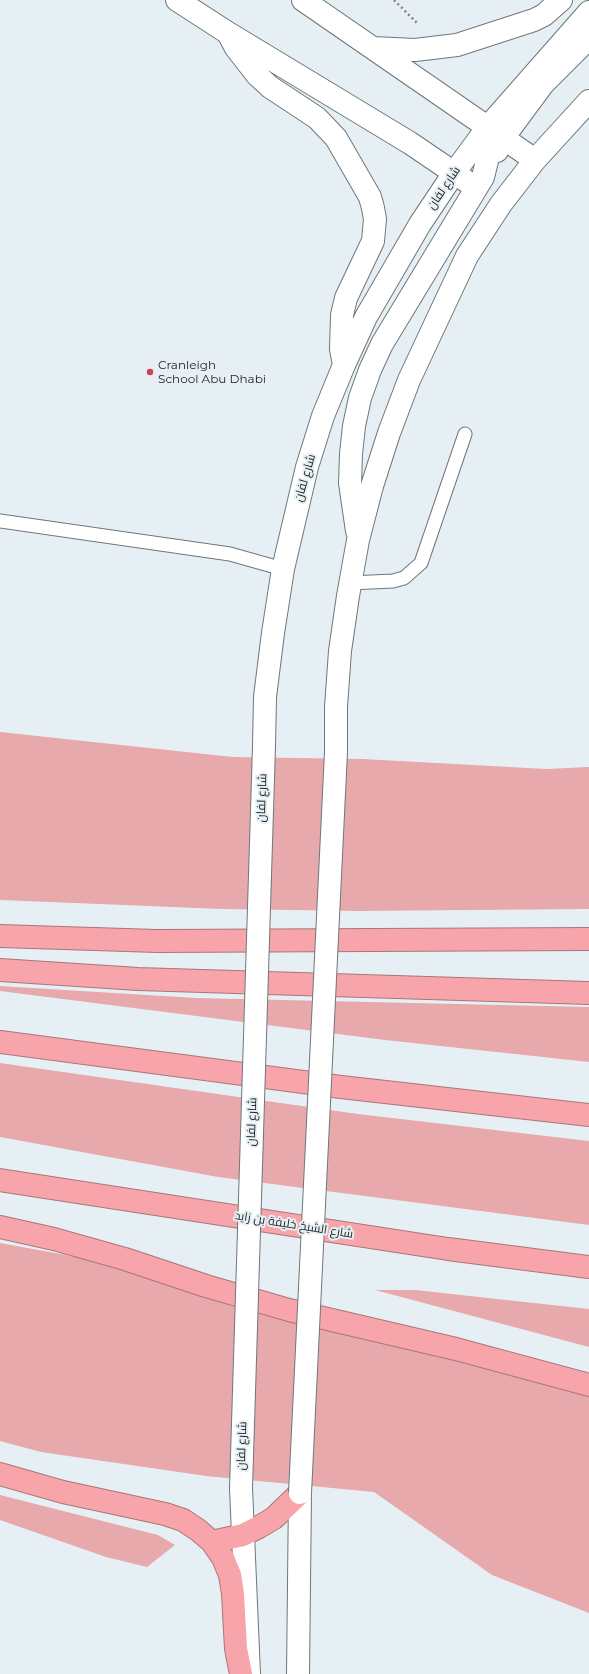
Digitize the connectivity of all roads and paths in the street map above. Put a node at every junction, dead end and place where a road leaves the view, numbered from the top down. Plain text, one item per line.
1 (177, 0) edge
2 (303, 0) edge
3 (394, 0) edge
4 (561, 0) edge
5 (589, 12) edge
6 (420, 25) dead end
7 (228, 33) junction
8 (589, 38) edge
9 (372, 48) junction
10 (589, 101) edge
11 (495, 133) junction
12 (535, 160) junction
13 (454, 173) junction
14 (477, 188) junction
15 (501, 204) junction
16 (344, 365) junction
17 (465, 434) dead end
18 (0, 521) edge
19 (358, 540) junction
20 (283, 569) junction
21 (350, 583) junction
22 (0, 936) edge
23 (589, 939) edge
24 (0, 970) edge
25 (589, 993) edge
26 (0, 1042) edge
27 (589, 1115) edge
28 (0, 1180) edge
29 (0, 1227) edge
30 (589, 1267) edge
31 (589, 1385) edge
32 (0, 1474) edge
33 (300, 1493) junction
34 (243, 1535) junction
35 (212, 1542) junction
36 (241, 1674) edge
37 (250, 1674) edge
38 (298, 1674) edge

1 - 7 street
2 - 9 street
3 - 6 path
4 - 9 street
5 - 11 street, شارع لفان
7 - 13 street
7 - 16 street
8 - 11 street
9 - 11 street
10 - 12 street
11 - 12 street
11 - 13 street, شارع لفان
11 - 14 street
11 - 15 street
12 - 15 street
13 - 14 street
13 - 16 street, شارع لفان
14 - 15 street
14 - 19 street
15 - 19 street
16 - 20 street, شارع لفان
17 - 21 lane
18 - 20 lane
19 - 21 street
20 - 34 street, شارع لفان, bridge
21 - 33 street, bridge
22 - 23 highway
24 - 25 highway
26 - 27 highway
28 - 30 highway, شارع الشيخ خليفة بن زايد
29 - 31 highway
32 - 35 highway
33 - 34 highway
33 - 38 street
34 - 35 highway
34 - 37 street, شارع لفان
35 - 36 highway

